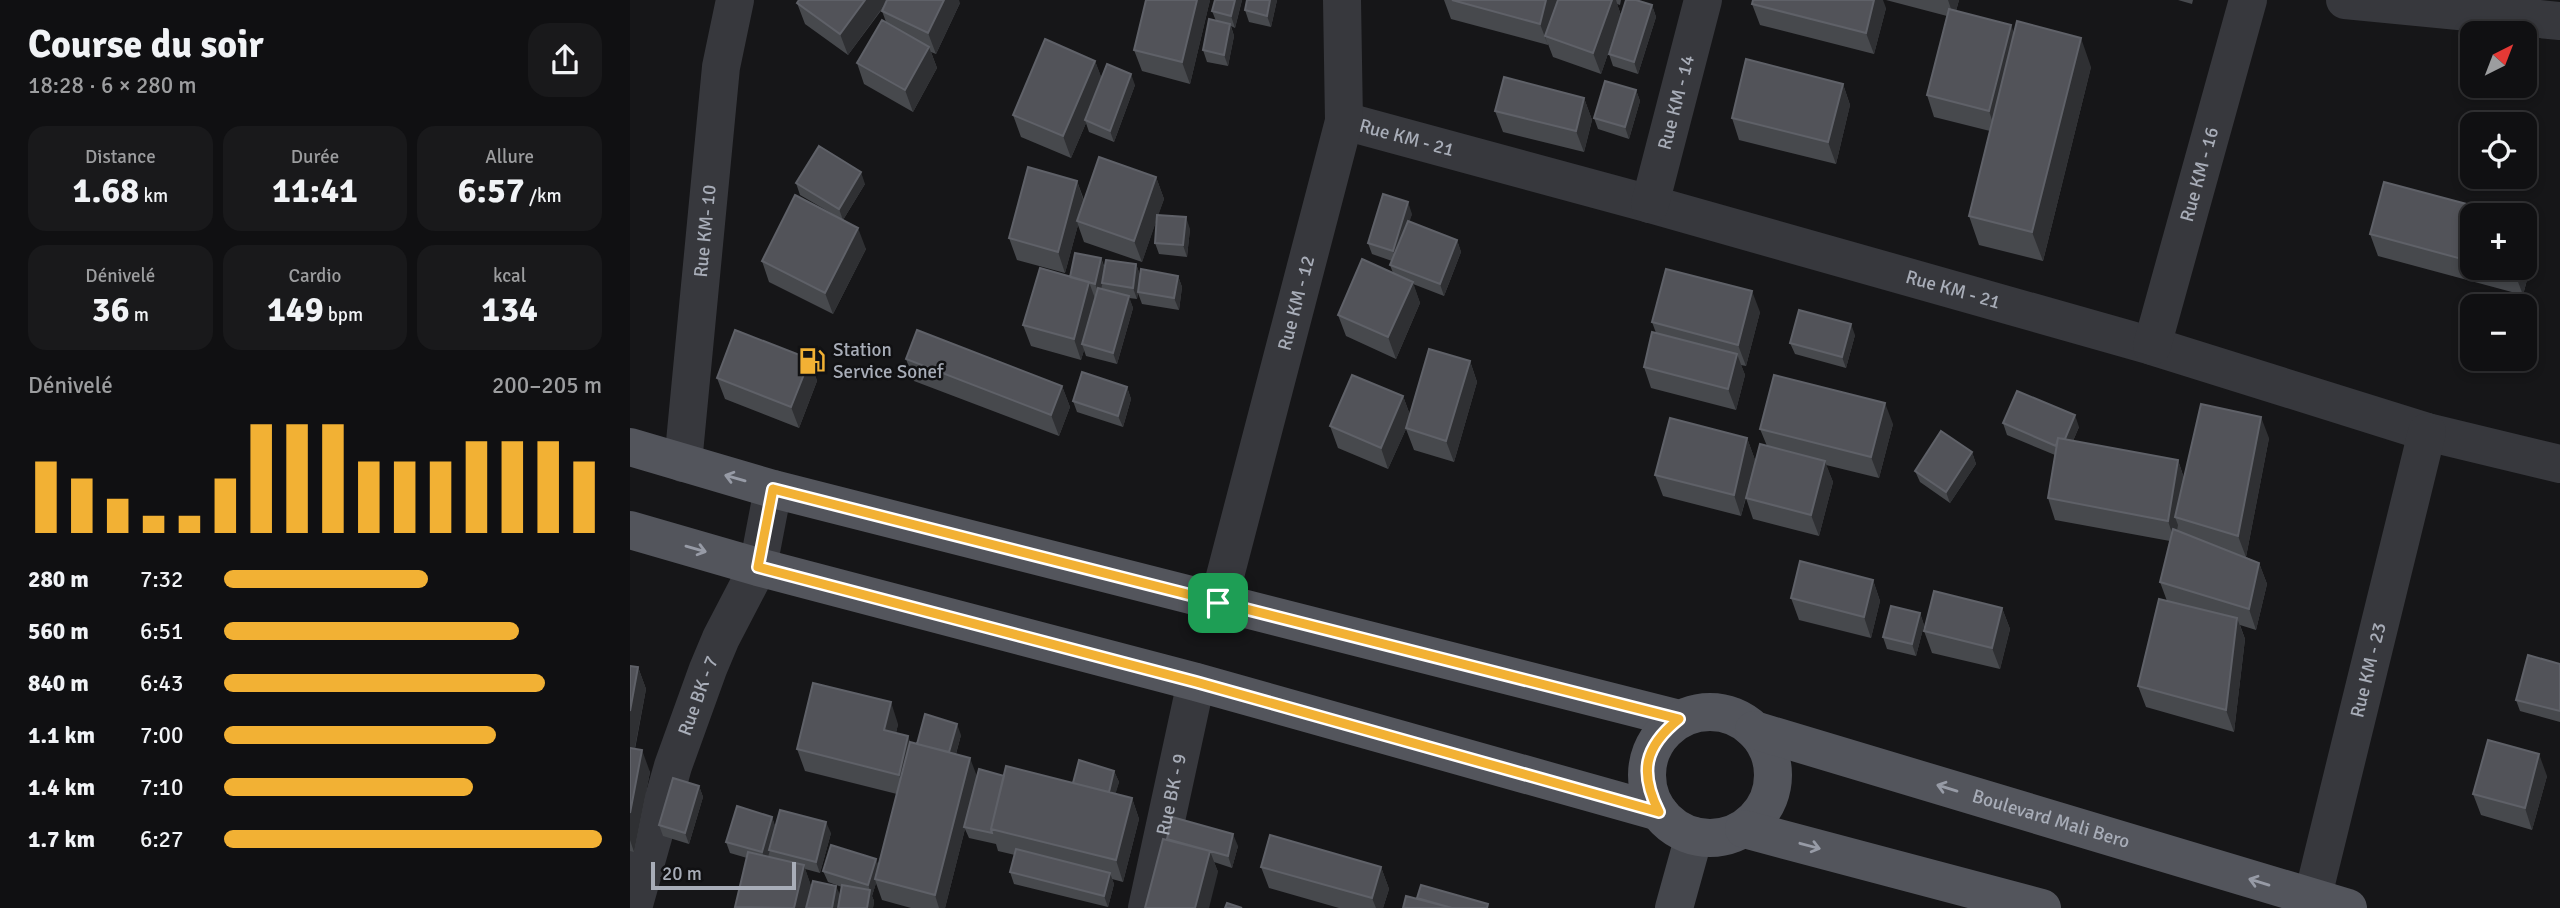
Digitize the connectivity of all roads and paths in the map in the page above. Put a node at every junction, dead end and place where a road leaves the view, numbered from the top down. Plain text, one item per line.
1 (735, 0) edge
2 (1342, 0) edge
3 (1703, 0) edge
4 (2248, 0) edge
5 (2345, 0) edge
6 (2560, 21) edge
7 (1344, 121) junction
8 (1650, 204) junction
9 (2152, 346) junction
10 (2427, 432) junction
11 (630, 447) edge
12 (683, 463) junction
13 (2560, 464) edge
14 (773, 489) junction
15 (630, 530) edge
16 (758, 567) junction
17 (1218, 603) junction
18 (1196, 682) junction
19 (1679, 719) junction
20 (1754, 730) junction
21 (1659, 812) junction
22 (1744, 829) junction
23 (1694, 836) junction
24 (2323, 905) edge
25 (633, 908) edge
26 (1147, 908) edge
27 (1674, 908) edge
28 (2042, 908) edge

1 - 12 street, Rue KM- 10
2 - 7 street, Rue KM - 12
3 - 8 street, Rue KM - 14
4 - 9 street, Rue KM - 16
5 - 6 street
7 - 8 street, Rue KM - 21
7 - 17 street, Rue KM - 12
8 - 9 street, Rue KM - 21
9 - 10 street, Rue KM - 21
10 - 13 street, Rue KM - 21
10 - 24 street, Rue KM - 23
11 - 12 main road
14 -> 12 main road
14 - 16 street, Rue BK - 7
14 - 17 main road
15 -> 16 main road
16 - 18 main road
16 - 25 street, Rue BK - 7
17 - 19 main road
18 - 21 main road
18 - 26 street, Rue BK - 9
19 - 20 main road
19 - 21 main road
20 - 22 main road
24 -> 20 main road, Boulevard Mali Bero
21 - 23 main road
22 - 23 main road
22 -> 28 main road
23 - 27 street

